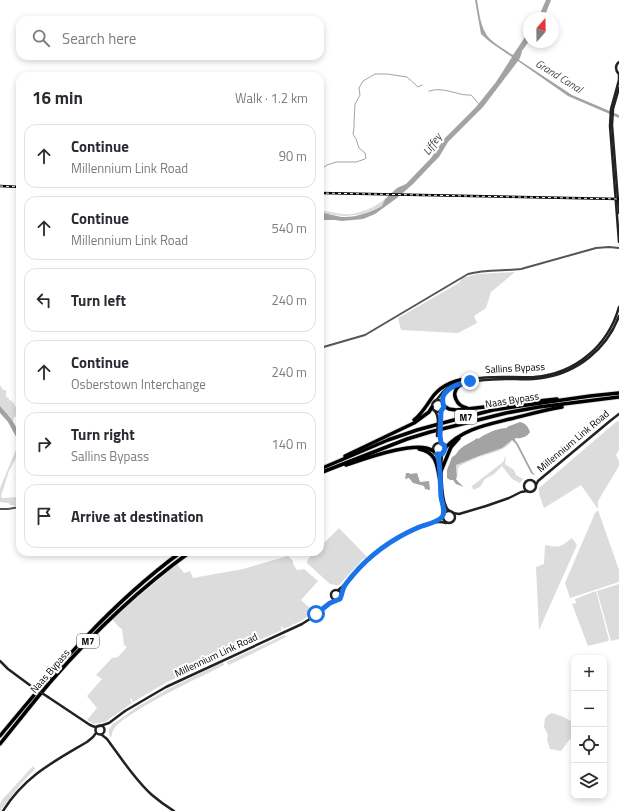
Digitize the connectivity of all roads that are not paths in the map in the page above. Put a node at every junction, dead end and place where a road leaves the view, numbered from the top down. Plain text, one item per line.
1 (619, 62) edge
2 (619, 74) edge
3 (619, 88) edge
4 (612, 109) junction
5 (611, 119) junction
6 (619, 213) edge
7 (619, 242) edge
8 (619, 248) edge
9 (619, 307) edge
10 (619, 316) edge
11 (324, 347) edge
12 (474, 380) junction
13 (619, 393) edge
14 (614, 396) junction
15 (619, 397) edge
16 (435, 400) junction
17 (443, 404) junction
18 (432, 407) junction
19 (476, 408) junction
20 (434, 411) junction
21 (441, 411) junction
22 (619, 414) edge
23 (439, 420) junction
24 (404, 428) junction
25 (468, 431) junction
26 (438, 436) junction
27 (441, 443) junction
28 (435, 444) junction
29 (445, 448) junction
30 (402, 449) junction
31 (433, 451) junction
32 (437, 454) junction
33 (442, 454) junction
34 (324, 468) edge
35 (324, 468) edge
36 (441, 471) junction
37 (324, 473) edge
38 (324, 473) edge
39 (534, 481) junction
40 (538, 481) junction
41 (440, 482) junction
42 (536, 485) junction
43 (524, 487) junction
44 (527, 491) junction
45 (521, 492) junction
46 (0, 508) edge
47 (16, 508) edge
48 (451, 512) junction
49 (459, 514) junction
50 (444, 515) junction
51 (455, 518) junction
52 (436, 521) junction
53 (446, 523) junction
54 (176, 556) edge
55 (185, 556) edge
56 (344, 586) junction
57 (338, 590) junction
58 (341, 594) junction
59 (332, 597) junction
60 (336, 600) junction
61 (330, 603) junction
62 (0, 661) edge
63 (109, 723) junction
64 (90, 725) junction
65 (100, 726) junction
66 (105, 730) junction
67 (96, 732) junction
68 (101, 735) junction
69 (0, 736) edge
70 (93, 737) junction
71 (108, 740) junction
72 (0, 744) edge
73 (3, 811) edge
74 (174, 811) edge

1 - 2 main road
2 - 4 main road
3 - 4 main road
4 - 5 main road
5 - 6 main road
5 - 7 main road
8 - 11 street
9 - 12 main road, Sallins Bypass
10 - 12 main road, Sallins Bypass
12 - 16 main road, Sallins Bypass
12 - 17 main road, Sallins Bypass
12 - 19 highway, M7
12 - 24 highway, M7
13 - 14 highway, Naas Bypass / M7
14 - 15 highway, Naas Bypass / M7
14 - 19 highway, M7
14 - 25 highway, M7
14 - 35 highway, Naas Bypass / M7
14 - 37 highway, Naas Bypass / M7
16 - 17 main road
16 - 18 main road
17 - 19 highway, M7
17 - 21 main road
18 - 20 main road
18 - 24 highway, M7
20 - 21 main road
20 - 23 main road
21 - 23 main road
22 - 40 main road, Millennium Link Road
23 - 26 main road, bridge
24 - 34 highway, M7
25 - 29 highway, M7
25 - 36 highway, M7
26 - 27 main road
26 - 28 main road
27 - 28 main road
27 - 29 main road
28 - 31 main road
29 - 33 main road
30 - 31 highway, M7
30 - 38 highway, M7
30 - 41 highway, M7
31 - 32 main road
32 - 33 main road
32 - 41 main road
33 - 36 main road
36 - 48 main road
39 - 40 main road, Millennium Link Road
39 - 42 main road
39 - 43 main road
40 - 42 main road, Millennium Link Road
41 - 50 main road
42 - 44 main road
43 - 44 main road
43 - 45 main road
44 - 45 main road
45 - 49 main road
46 - 47 street
48 - 49 main road
48 - 50 main road
48 - 51 main road
49 - 51 main road
50 - 52 main road
50 - 53 main road
51 - 53 main road
52 - 53 main road
52 - 56 main road
54 - 69 highway, Naas Bypass / M7
55 - 72 highway, Naas Bypass / M7
56 - 57 main road
56 - 58 main road
57 - 58 main road
57 - 59 main road
58 - 60 main road
59 - 60 main road
59 - 61 main road
60 - 61 main road, Millennium Link Road
61 - 63 main road, Millennium Link Road
62 - 64 main road, bridge
63 - 65 main road, Millennium Link Road
63 - 66 main road, Millennium Link Road
64 - 65 main road
64 - 67 main road
65 - 66 main road
65 - 67 main road
66 - 68 main road
66 - 71 main road
67 - 68 main road
67 - 70 main road
68 - 70 main road
68 - 71 main road
70 - 73 main road
71 - 74 main road

